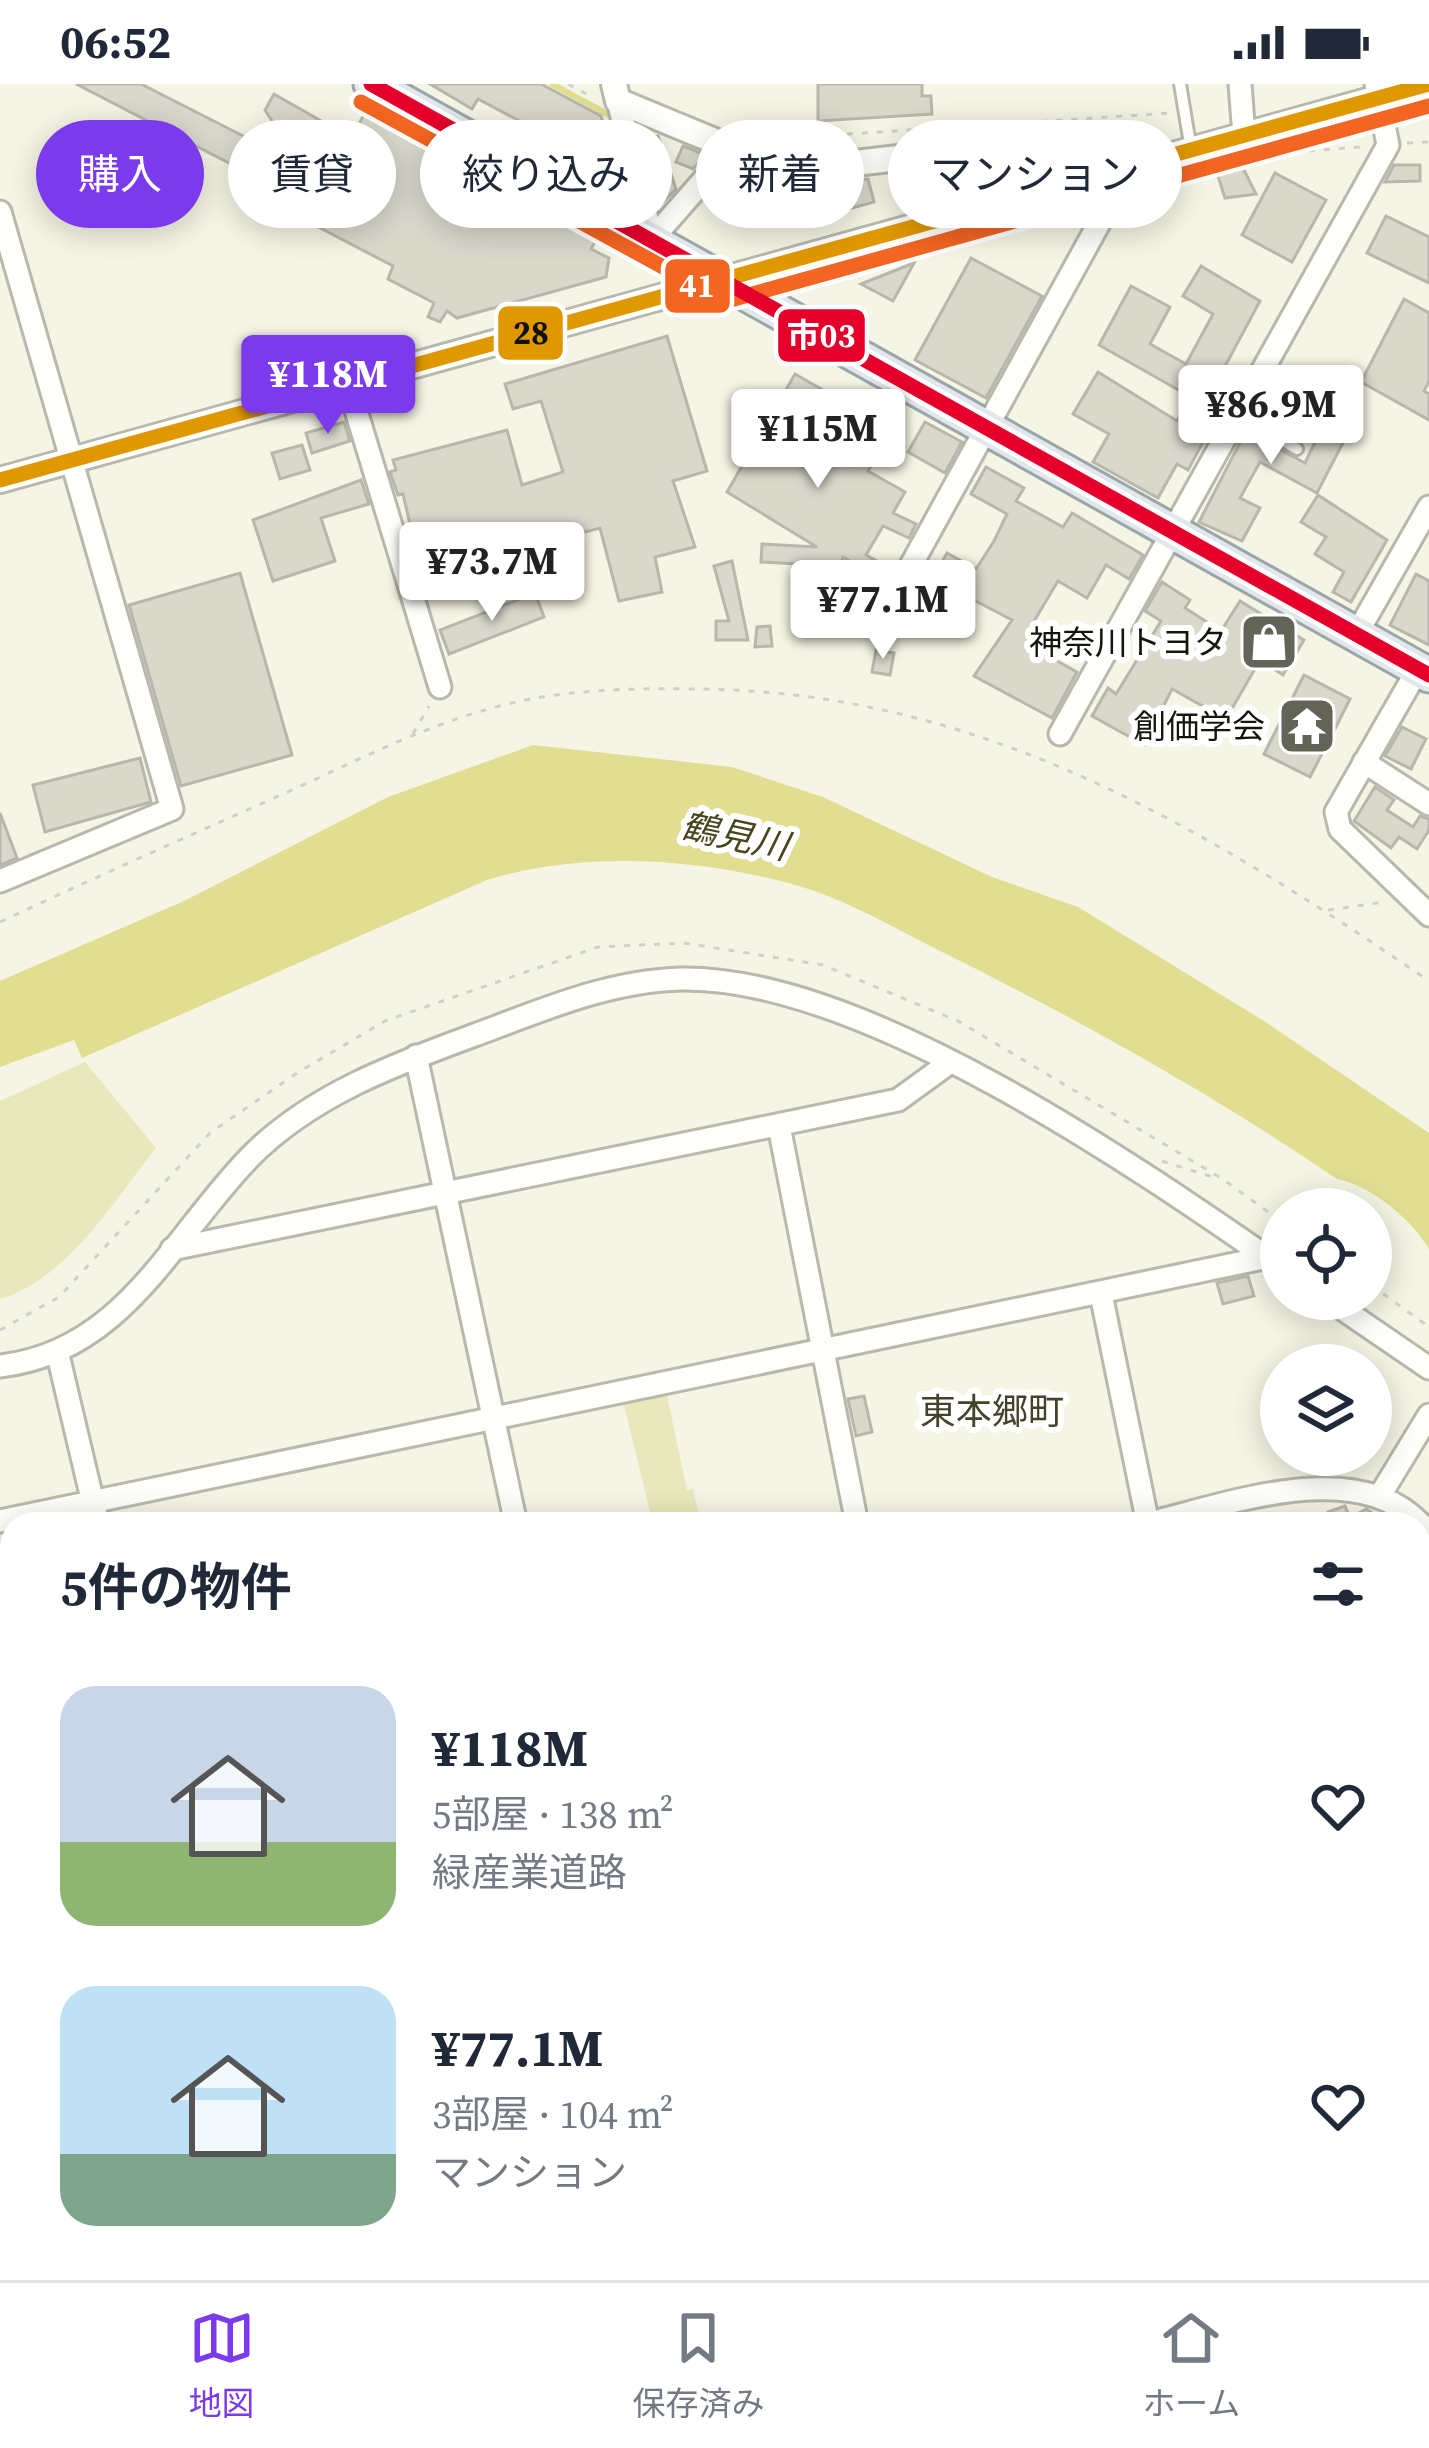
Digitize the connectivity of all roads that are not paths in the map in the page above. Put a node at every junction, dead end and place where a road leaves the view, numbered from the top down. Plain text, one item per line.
1 (371, 84) edge
2 (1180, 84) edge
3 (1240, 84) edge
4 (1429, 84) edge
5 (1377, 91) edge
6 (616, 93) edge
7 (696, 132) edge
8 (1244, 136) junction
9 (1191, 150) junction
10 (1182, 153) edge
11 (696, 188) edge
12 (0, 212) edge
13 (915, 228) edge
14 (1097, 228) edge
15 (652, 239) junction
16 (728, 279) junction
17 (348, 384) junction
18 (1237, 414) junction
19 (988, 426) junction
20 (1297, 449) dead end
21 (69, 460) junction
22 (0, 480) edge
23 (1429, 507) edge
24 (1169, 532) junction
25 (893, 598) dead end
26 (1357, 635) junction
27 (1424, 672) edge
28 (440, 687) road end
29 (1060, 734) dead end
30 (1364, 762) junction
31 (1429, 804) edge
32 (0, 880) edge
33 (1422, 907) edge
34 (416, 1056) junction
35 (949, 1063) junction
36 (778, 1126) junction
37 (445, 1194) junction
38 (172, 1249) junction
39 (1260, 1253) edge
40 (1260, 1265) edge
41 (1101, 1294) junction
42 (1359, 1320) edge
43 (824, 1348) junction
44 (58, 1355) junction
45 (0, 1366) edge
46 (1429, 1368) edge
47 (1429, 1414) edge
48 (493, 1416) junction
49 (1378, 1496) junction
50 (95, 1512) edge
51 (99, 1512) edge
52 (513, 1512) edge
53 (855, 1512) edge
54 (1145, 1512) edge
55 (1195, 1512) edge
56 (1409, 1512) edge

1 - 15 main road
2 - 9 lane
3 - 8 street
4 - 5 street
5 - 8 street
5 - 18 street
6 - 7 street
6 - 15 street
8 - 9 street
9 - 10 street
11 - 15 street
12 - 21 street
13 - 16 street
14 - 19 street
15 - 16 main road
16 - 17 street
16 - 19 main road
17 - 21 street
17 - 28 street
18 - 20 lane
18 - 24 street
19 - 24 main road
19 - 25 street
21 - 22 street
21 - 32 street
23 - 26 street
24 - 26 main road
24 - 29 street
26 - 27 main road
27 - 30 street
30 - 31 street
30 - 33 street
34 - 35 street
34 - 37 street
34 - 38 street
35 - 36 street
35 - 39 street
36 - 37 street
36 - 43 street
37 - 38 street
37 - 48 street
38 - 44 street
40 - 41 street
41 - 43 street
41 - 54 street
42 - 46 street
43 - 48 street
43 - 53 street
44 - 45 street
44 - 50 street
47 - 49 street
48 - 51 street
48 - 52 street
49 - 55 street
49 - 56 street

